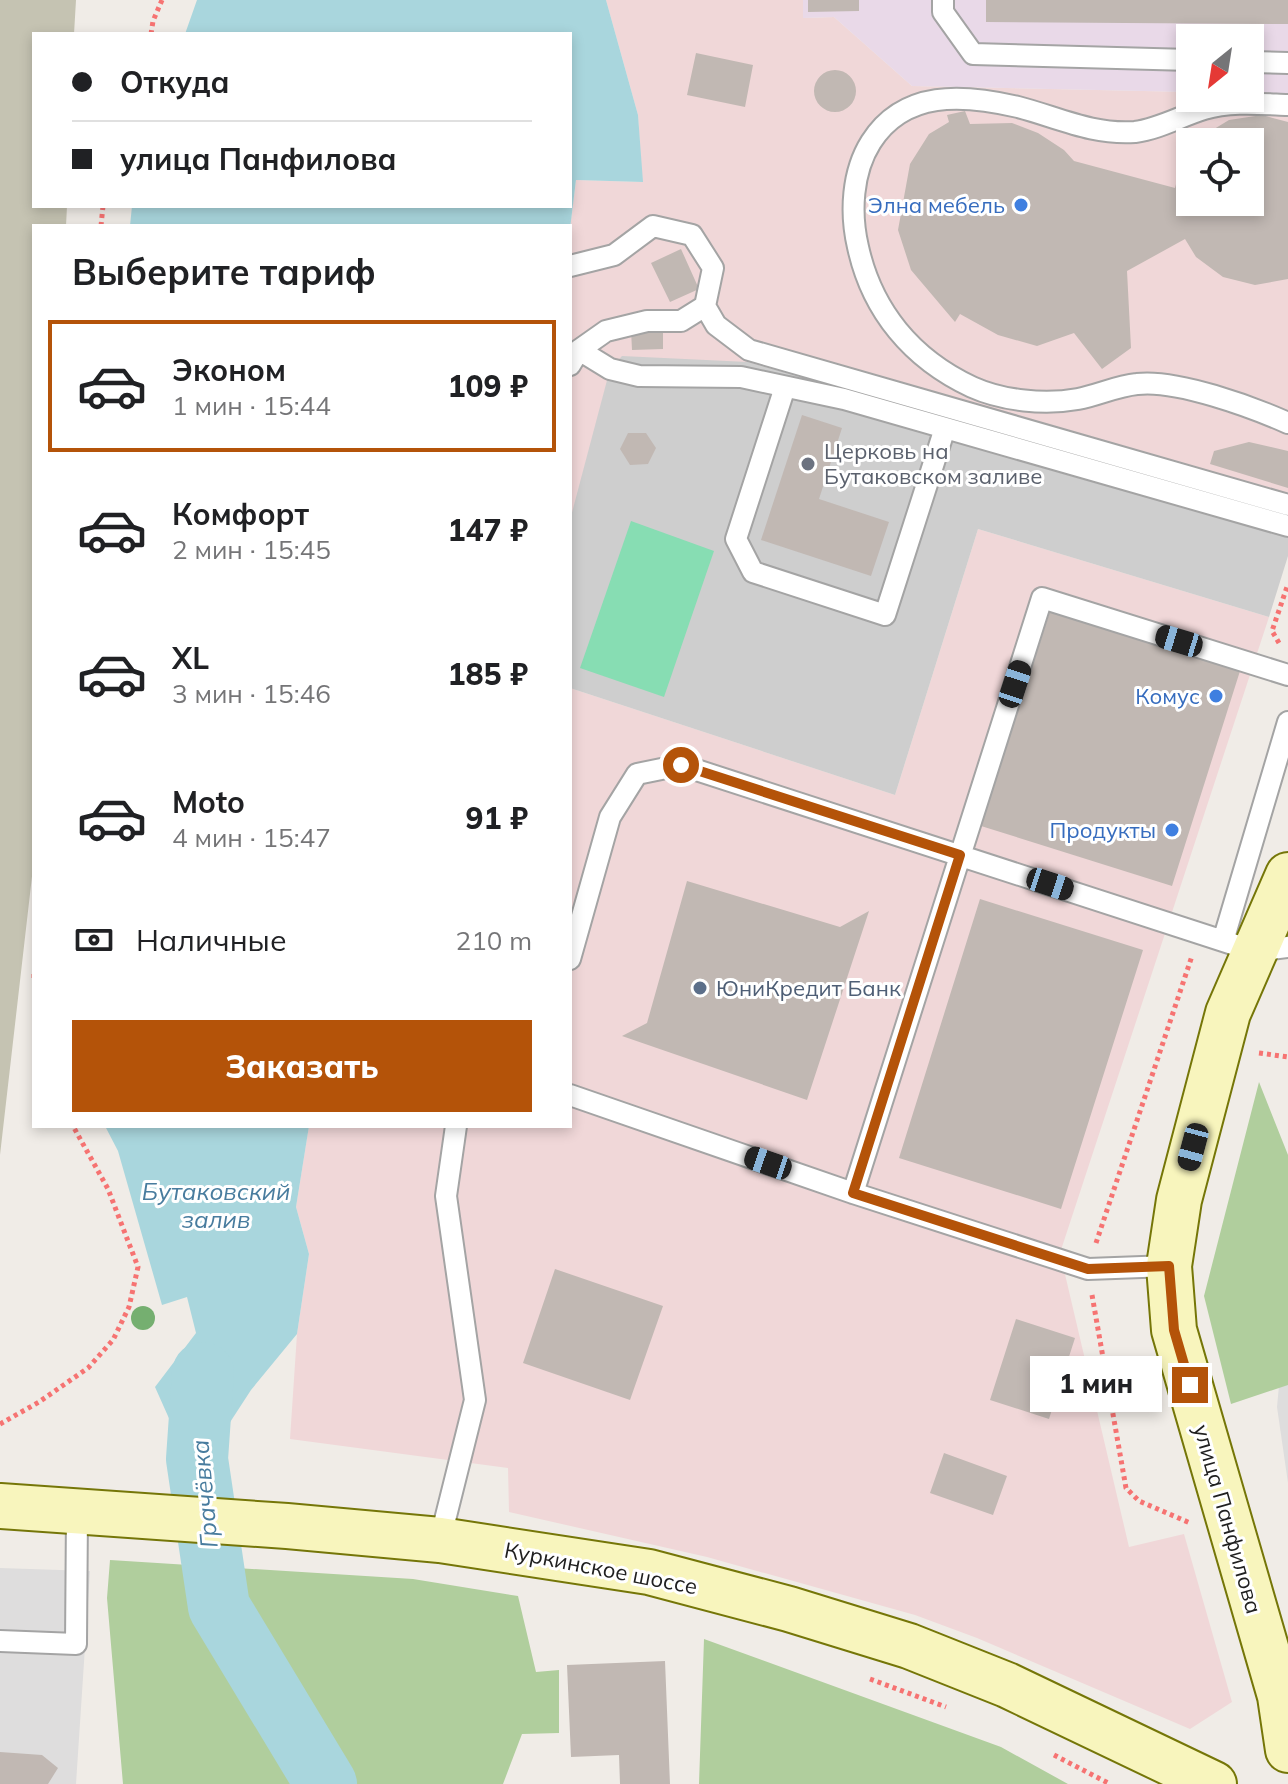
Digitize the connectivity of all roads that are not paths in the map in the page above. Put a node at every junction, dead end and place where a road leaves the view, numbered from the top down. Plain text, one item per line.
1 (943, 0) edge
2 (1176, 60) edge
3 (1264, 62) edge
4 (1288, 63) edge
5 (1288, 105) edge
6 (572, 266) edge
7 (705, 306) junction
8 (574, 358) edge
9 (785, 387) junction
10 (1288, 423) edge
11 (945, 428) junction
12 (1288, 505) edge
13 (1288, 526) edge
14 (1288, 675) edge
15 (1288, 722) edge
16 (960, 855) junction
17 (1288, 875) edge
18 (1255, 946) edge
19 (572, 952) edge
20 (572, 1096) edge
21 (456, 1128) edge
22 (853, 1193) junction
23 (1169, 1266) junction
24 (0, 1506) edge
25 (77, 1512) junction
26 (440, 1540) junction
27 (0, 1641) edge
28 (1288, 1743) edge
29 (1214, 1784) edge

1 - 2 lane
3 - 4 lane
5 - 10 lane
6 - 7 lane
7 - 8 lane
7 - 12 lane
8 - 9 lane
9 - 11 lane
9 - 11 lane
11 - 13 lane
14 - 16 lane
15 - 18 lane
16 - 18 lane
16 - 19 lane
16 - 22 lane
17 - 18 street, улица Панфилова
18 - 23 street, улица Панфилова
20 - 22 lane
21 - 26 lane
22 - 23 lane
23 - 28 street, улица Панфилова
24 - 25 street, Куркинское шоссе
25 - 26 street, Куркинское шоссе
25 - 27 lane
26 - 29 street, Куркинское шоссе

